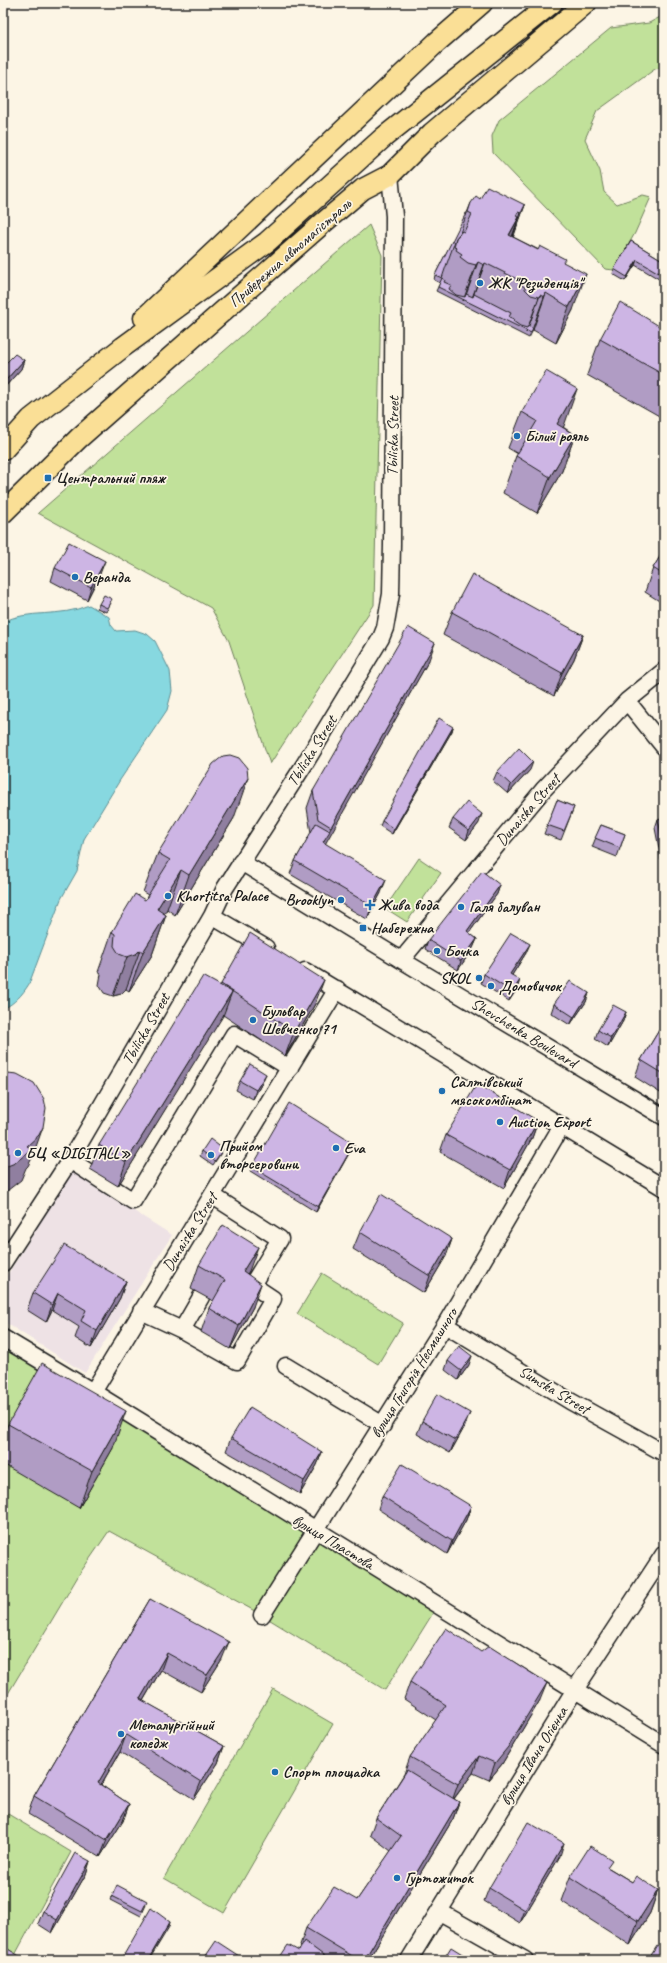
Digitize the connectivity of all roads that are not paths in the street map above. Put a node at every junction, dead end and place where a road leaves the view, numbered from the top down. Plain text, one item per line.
1 (482, 3) edge
2 (552, 3) edge
3 (586, 3) edge
4 (384, 137) junction
5 (390, 175) junction
6 (78, 381) junction
7 (3, 450) edge
8 (3, 514) edge
9 (664, 671) edge
10 (626, 701) junction
11 (664, 747) edge
12 (241, 862) junction
13 (212, 916) junction
14 (403, 961) junction
15 (337, 989) junction
16 (290, 1068) junction
17 (664, 1101) edge
18 (650, 1108) junction
19 (664, 1117) edge
20 (561, 1127) junction
21 (70, 1160) junction
22 (664, 1188) edge
23 (213, 1196) junction
24 (3, 1263) edge
25 (201, 1297) dead end
26 (141, 1311) junction
27 (445, 1325) junction
28 (182, 1330) junction
29 (3, 1338) edge
30 (286, 1366) dead end
31 (93, 1392) junction
32 (383, 1425) junction
33 (664, 1453) edge
34 (314, 1530) junction
35 (664, 1554) edge
36 (262, 1615) dead end
37 (574, 1691) junction
38 (664, 1745) edge
39 (440, 1912) junction
40 (409, 1960) edge
41 (525, 1960) edge

1 - 6 main road
2 - 4 main road, Прибережна автомагістраль
3 - 5 main road, Прибережна автомагістраль
4 - 5 main road
4 - 6 main road, Прибережна автомагістраль
5 - 8 main road, Прибережна автомагістраль
5 - 12 street, Tbiliska Street
6 - 7 main road, Прибережна автомагістраль
9 - 10 street, Dunaiska Street
10 - 11 street
10 - 14 street, Dunaiska Street
12 - 13 street, Tbiliska Street
12 - 14 street, Shevchenka Boulevard
13 - 15 street
13 - 21 street, Tbiliska Street
14 - 18 street, Shevchenka Boulevard
15 - 16 street, Dunaiska Street
15 - 20 street
16 - 21 street
16 - 23 street, Dunaiska Street
17 - 18 street
18 - 19 street, Shevchenka Boulevard
20 - 22 street
20 - 27 street, вулиця Григорія Несмашного
21 - 24 street, Tbiliska Street
23 - 26 street, Dunaiska Street
23 - 28 street
25 - 28 street
26 - 28 street
26 - 31 street, Dunaiska Street
27 - 32 street, вулиця Григорія Несмашного
27 - 33 street, Sumska Street
29 - 31 street, вулиця Пластова
30 - 32 street
31 - 34 street, вулиця Пластова
32 - 34 street, вулиця Григорія Несмашного
34 - 36 street, вулиця Григорія Несмашного
34 - 37 street, вулиця Пластова
35 - 37 street, вулиця Івана Огієнка
37 - 38 street, вулиця Пластова
37 - 39 street, вулиця Івана Огієнка
39 - 40 street, вулиця Івана Огієнка
39 - 41 street

